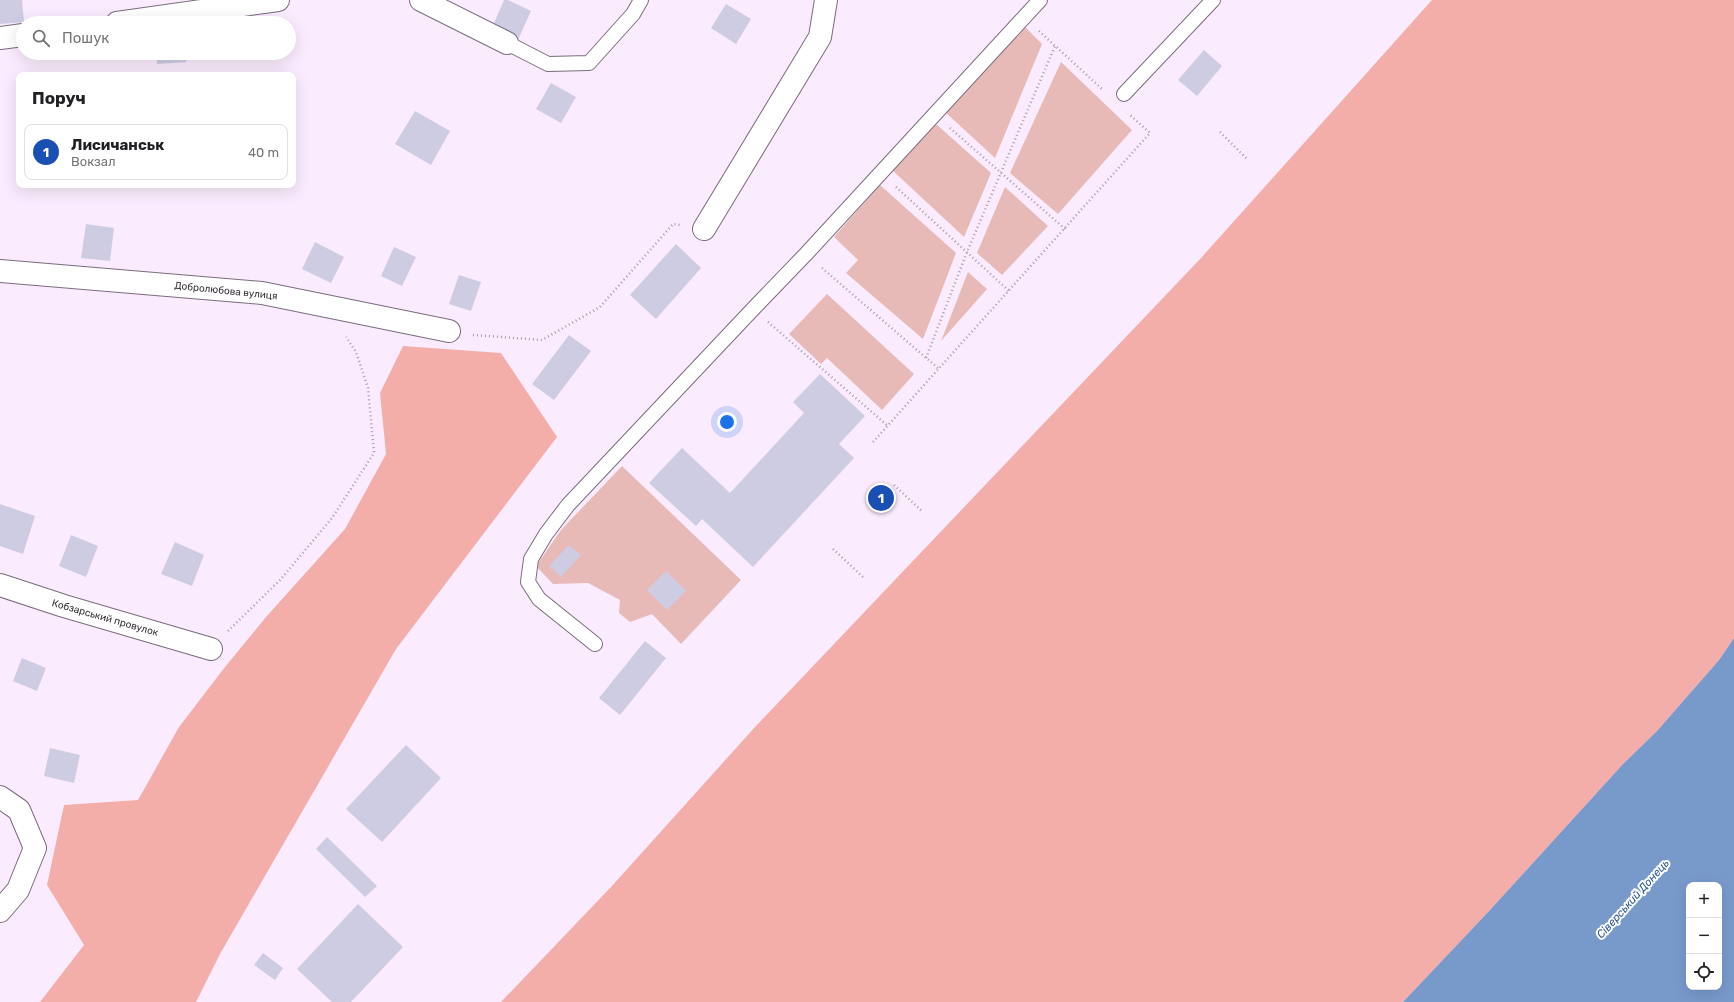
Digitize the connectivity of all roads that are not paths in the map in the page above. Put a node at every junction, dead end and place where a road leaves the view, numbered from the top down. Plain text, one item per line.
1 (278, 0) edge
2 (421, 0) edge
3 (641, 0) edge
4 (826, 0) edge
5 (1040, 0) edge
6 (1213, 0) edge
7 (167, 16) edge
8 (16, 36) edge
9 (0, 38) edge
10 (508, 43) joint
11 (1124, 94) dead end
12 (704, 230) road end
13 (0, 270) edge
14 (449, 331) road end
15 (0, 585) edge
16 (595, 644) dead end
17 (211, 649) road end
18 (0, 797) edge
19 (0, 911) edge

1 - 7 street
2 - 10 street
3 - 10 lane
4 - 12 street
5 - 16 lane
6 - 11 lane
8 - 9 street
13 - 14 street, Добролюбова вулиця
15 - 17 street, Кобзарський провулок
18 - 19 street

